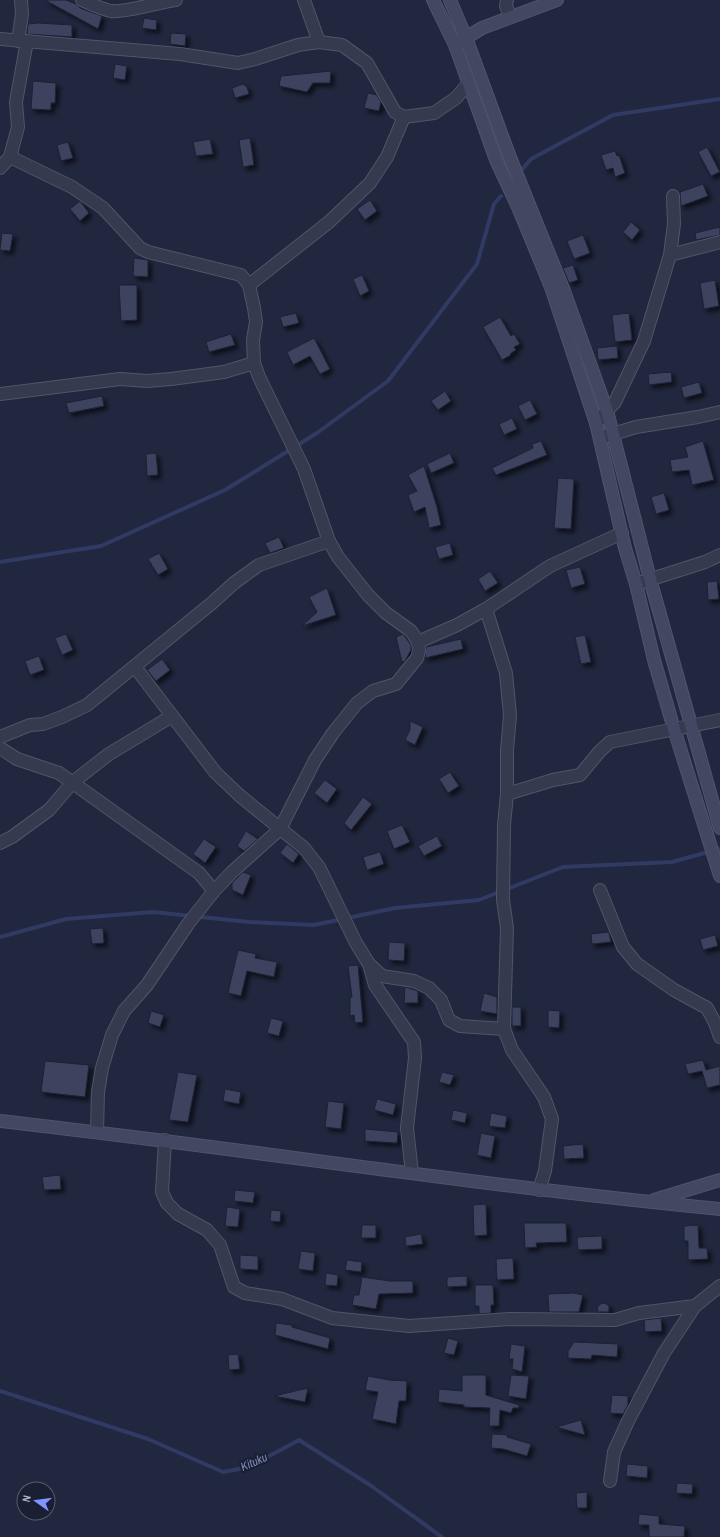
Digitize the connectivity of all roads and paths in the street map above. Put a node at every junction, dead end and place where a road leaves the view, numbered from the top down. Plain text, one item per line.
1 (21, 0) edge
2 (82, 0) edge
3 (176, 0) edge
4 (304, 0) edge
5 (433, 0) edge
6 (450, 0) edge
7 (507, 0) edge
8 (557, 0) edge
9 (510, 16) junction
10 (466, 38) junction
11 (0, 39) edge
12 (22, 41) junction
13 (318, 42) junction
14 (455, 45) junction
15 (468, 84) junction
16 (404, 117) junction
17 (10, 157) junction
18 (0, 168) edge
19 (673, 196) dead end
20 (720, 242) edge
21 (670, 255) junction
22 (249, 285) junction
23 (254, 363) junction
24 (0, 394) edge
25 (607, 411) junction
26 (720, 412) edge
27 (596, 423) junction
28 (612, 435) junction
29 (600, 438) junction
30 (622, 532) junction
31 (329, 541) junction
32 (720, 555) edge
33 (650, 579) junction
34 (636, 584) junction
35 (486, 609) junction
36 (418, 642) junction
37 (135, 667) junction
38 (172, 716) junction
39 (720, 720) edge
40 (692, 726) junction
41 (674, 729) junction
42 (0, 737) edge
43 (0, 748) edge
44 (72, 782) junction
45 (507, 794) junction
46 (720, 828) edge
47 (280, 829) junction
48 (0, 842) edge
49 (720, 876) edge
50 (600, 890) dead end
51 (214, 891) junction
52 (369, 964) junction
53 (504, 1030) junction
54 (720, 1037) edge
55 (0, 1121) edge
56 (97, 1132) junction
57 (165, 1140) junction
58 (412, 1173) junction
59 (720, 1180) edge
60 (539, 1190) junction
61 (647, 1202) junction
62 (720, 1209) edge
63 (720, 1286) edge
64 (696, 1306) junction
65 (610, 1481) dead end

1 - 12 street
2 - 3 street
4 - 13 street
5 - 14 street
6 - 10 street
7 - 9 street
8 - 9 street
9 - 10 street
10 - 14 street
10 - 25 street
11 - 12 street
12 - 13 street
12 - 17 street
13 - 16 street
14 - 15 street
15 - 16 street
15 - 27 street
16 - 22 street
17 - 18 street
17 - 22 street
19 - 21 street
20 - 21 street
21 - 25 street
22 - 23 street
23 - 24 street
23 - 31 street
25 - 27 street
25 - 28 street
26 - 28 street
27 - 29 street
28 - 29 street
28 - 33 street
29 - 30 street
30 - 34 street
30 - 35 street
31 - 36 street
31 - 37 street
32 - 33 street
33 - 34 street
33 - 40 street
34 - 41 street
35 - 36 street
35 - 45 street
36 - 47 street
37 - 38 street
37 - 42 street
38 - 44 street
38 - 47 street
39 - 40 street
40 - 41 street
40 - 46 street
41 - 45 street
41 - 49 street
43 - 44 street
44 - 48 street
44 - 51 street
45 - 53 street
47 - 51 street
47 - 52 street
50 - 54 street
51 - 56 street
52 - 53 street
52 - 58 street
53 - 60 street
55 - 56 street
56 - 57 street
57 - 58 street
57 - 64 street
58 - 60 street
59 - 61 street
60 - 61 street
61 - 62 street
63 - 64 street
64 - 65 street

